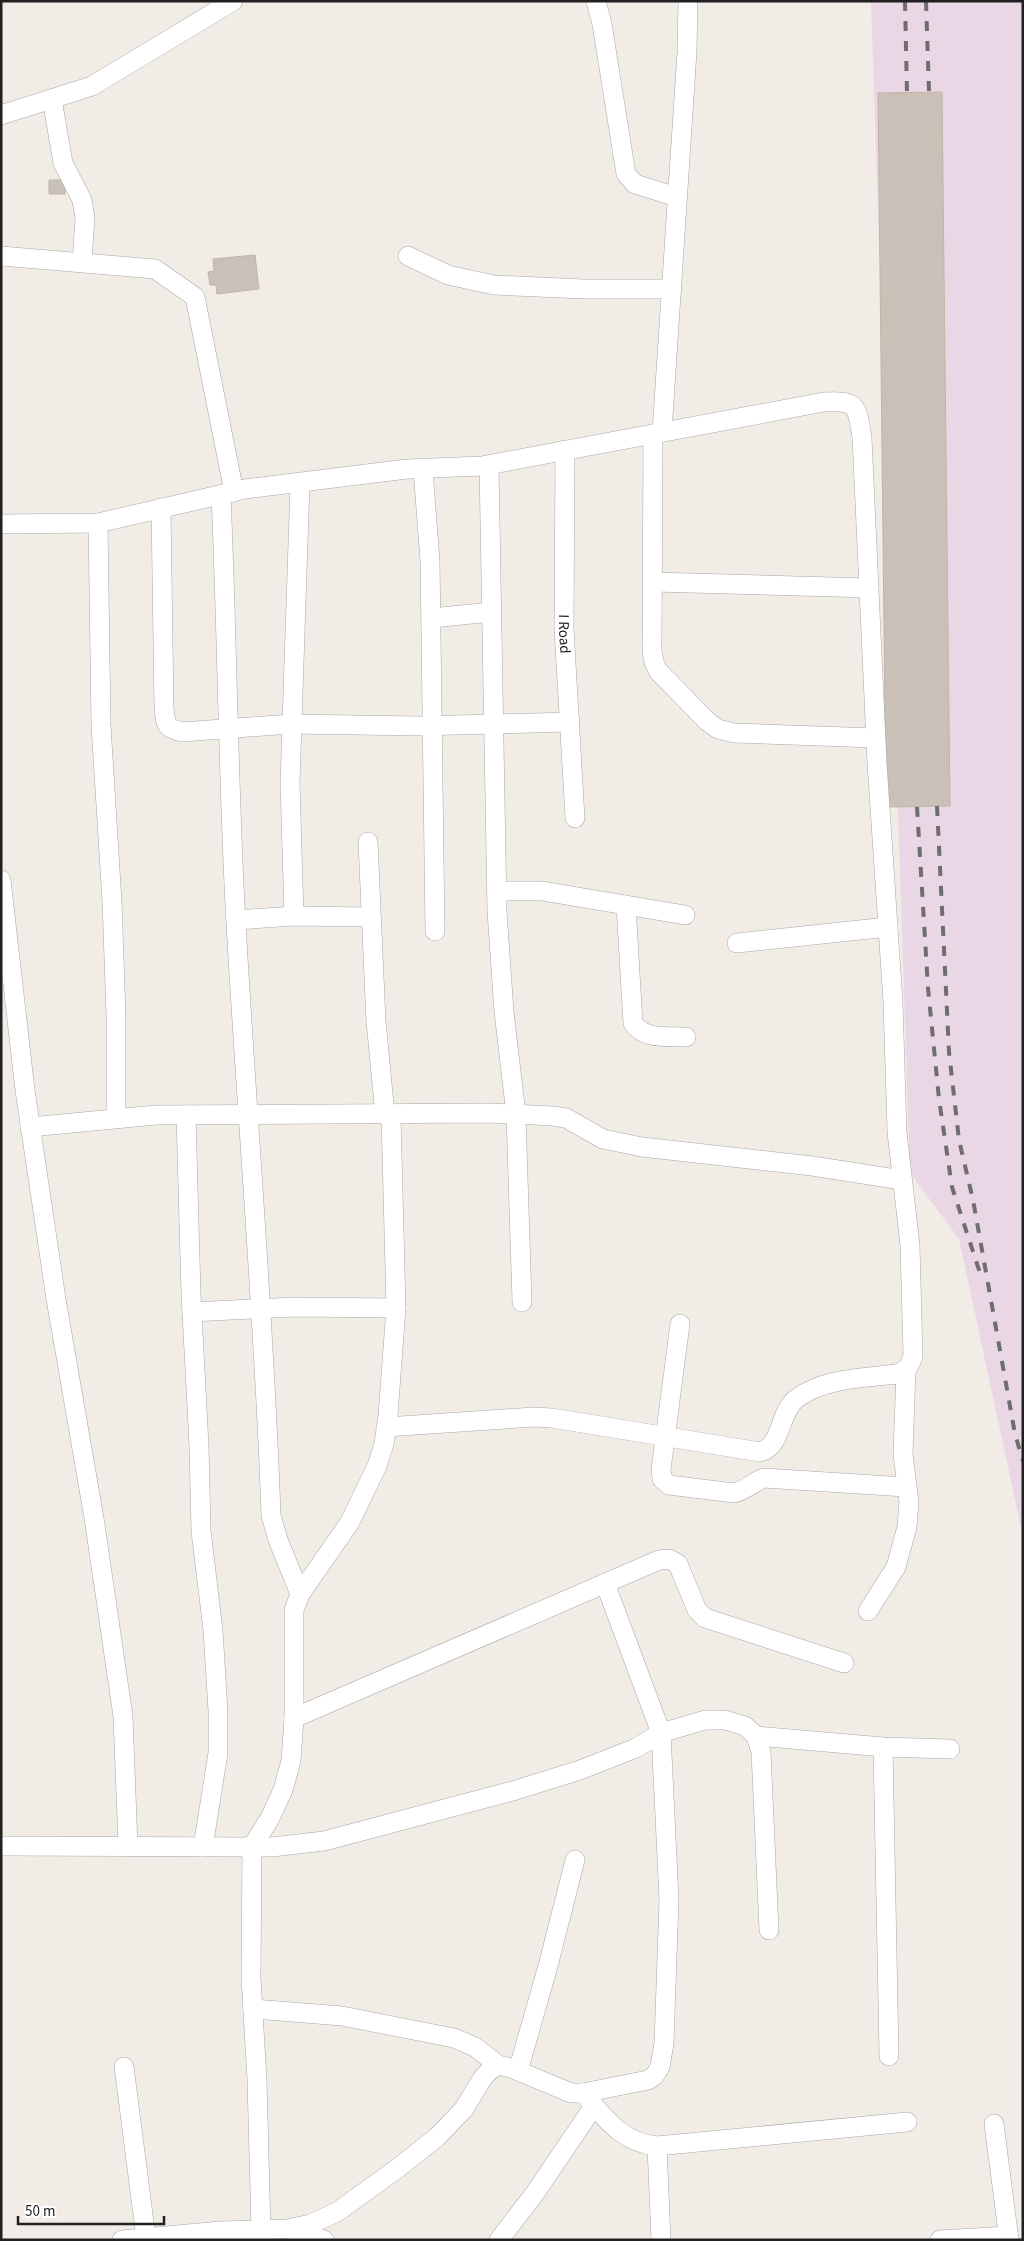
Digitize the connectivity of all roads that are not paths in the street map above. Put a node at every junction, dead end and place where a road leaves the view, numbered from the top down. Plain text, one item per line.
1 (234, 1) edge
2 (596, 1) edge
3 (688, 1) edge
4 (52, 99) junction
5 (1, 115) edge
6 (677, 197) junction
7 (1, 256) edge
8 (408, 256) dead end
9 (82, 262) junction
10 (672, 289) junction
11 (658, 433) junction
12 (565, 450) junction
13 (490, 465) junction
14 (423, 469) junction
15 (300, 483) junction
16 (227, 493) junction
17 (161, 508) junction
18 (98, 523) junction
19 (1, 524) edge
20 (653, 582) junction
21 (869, 588) junction
22 (492, 612) junction
23 (431, 618) junction
24 (570, 722) junction
25 (291, 724) junction
26 (495, 724) junction
27 (432, 725) junction
28 (227, 730) junction
29 (875, 738) junction
30 (575, 818) dead end
31 (368, 842) dead end
32 (1, 880) edge
33 (497, 891) junction
34 (626, 905) junction
35 (685, 915) dead end
36 (294, 916) junction
37 (371, 917) junction
38 (236, 920) junction
39 (888, 926) junction
40 (435, 931) dead end
41 (737, 943) dead end
42 (686, 1037) dead end
43 (186, 1114) junction
44 (250, 1114) junction
45 (516, 1114) junction
46 (388, 1115) junction
47 (116, 1118) junction
48 (30, 1127) junction
49 (902, 1180) junction
50 (522, 1302) dead end
51 (396, 1308) junction
52 (262, 1309) junction
53 (192, 1312) junction
54 (680, 1324) dead end
55 (906, 1370) junction
56 (386, 1427) junction
57 (666, 1437) junction
58 (906, 1487) junction
59 (605, 1583) junction
60 (300, 1594) junction
61 (868, 1611) dead end
62 (844, 1663) dead end
63 (294, 1718) junction
64 (660, 1733) junction
65 (756, 1736) junction
66 (883, 1747) junction
67 (950, 1749) dead end
68 (1, 1846) edge
69 (128, 1846) junction
70 (203, 1847) junction
71 (252, 1847) junction
72 (575, 1860) dead end
73 (770, 1930) dead end
74 (253, 2009) junction
75 (889, 2056) dead end
76 (498, 2065) junction
77 (124, 2067) dead end
78 (518, 2071) junction
79 (589, 2100) junction
80 (907, 2122) dead end
81 (994, 2124) dead end
82 (657, 2146) junction
83 (287, 2228) junction
84 (261, 2230) junction
85 (203, 2236) edge
86 (146, 2238) junction
87 (1008, 2238) edge
88 (122, 2240) edge
89 (324, 2240) edge
90 (499, 2240) edge
91 (661, 2240) edge
92 (940, 2240) edge

1 - 4 street
2 - 6 street
3 - 6 street
4 - 5 street
4 - 9 street
6 - 10 street
7 - 9 street
8 - 10 street
9 - 16 street
10 - 11 street
11 - 12 street
11 - 20 street
11 - 21 street
12 - 13 street
12 - 24 street, I Road
13 - 14 street
13 - 22 street
14 - 15 street
14 - 23 street
15 - 16 street
15 - 25 street
16 - 17 street
16 - 28 street
17 - 18 street
17 - 28 street
18 - 19 street
18 - 47 street
20 - 21 street
20 - 29 street
21 - 29 street
22 - 23 street
22 - 26 street
23 - 27 street
24 - 26 street
24 - 30 street, I Road
25 - 27 street
25 - 28 street
25 - 36 street
26 - 27 street
26 - 33 street
27 - 40 street
28 - 38 street
29 - 39 street
31 - 37 street
32 - 48 street
33 - 34 street
33 - 45 street
34 - 35 street
34 - 42 street
36 - 37 street
36 - 38 street
37 - 46 street
38 - 44 street
39 - 41 street
39 - 49 street
43 - 44 street
43 - 47 street
43 - 53 street
44 - 46 street
44 - 52 street
45 - 46 street
45 - 49 street
45 - 50 street
46 - 51 street
47 - 48 street
48 - 69 street
49 - 55 street
51 - 52 street
51 - 56 street
52 - 53 street
52 - 60 street
53 - 70 street
54 - 57 street
55 - 57 street
55 - 58 street
56 - 57 street
56 - 60 street
57 - 58 street
58 - 61 street
59 - 62 street
59 - 63 street
59 - 64 street
60 - 63 street
63 - 71 street
64 - 65 street
64 - 71 street
64 - 79 street
65 - 66 street
65 - 73 street
66 - 67 street
66 - 75 street
68 - 69 street
69 - 70 street
70 - 71 street
71 - 74 street
72 - 78 street
74 - 76 street
74 - 84 street
76 - 78 street
76 - 83 street
77 - 86 street
78 - 79 street
79 - 82 street
79 - 90 street
80 - 82 street
81 - 87 street
82 - 91 street
83 - 84 street
83 - 89 street
84 - 85 street
85 - 86 street
86 - 88 street
87 - 92 street

